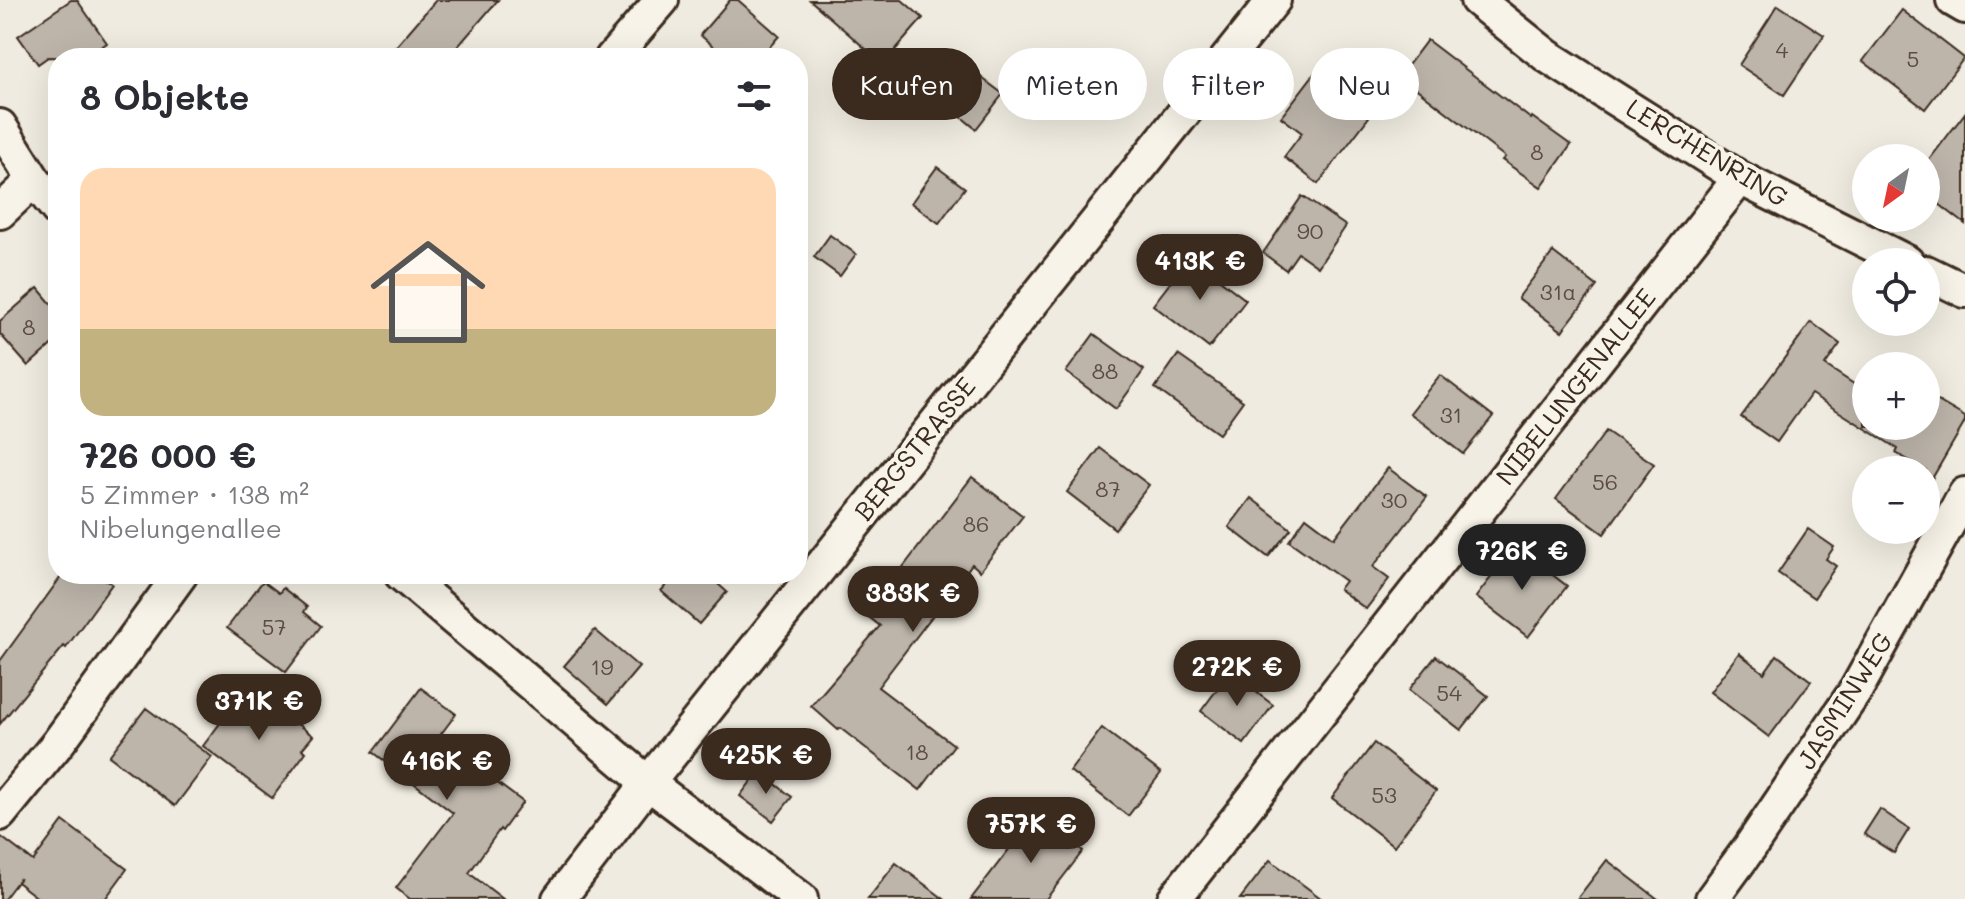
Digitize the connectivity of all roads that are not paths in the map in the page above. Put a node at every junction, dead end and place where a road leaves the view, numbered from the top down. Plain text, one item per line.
1 (662, 0) edge
2 (1274, 0) edge
3 (1477, 0) edge
4 (1953, 0) edge
5 (1965, 7) edge
6 (621, 48) edge
7 (0, 126) edge
8 (1740, 178) junction
9 (34, 180) junction
10 (48, 198) edge
11 (0, 212) edge
12 (1879, 248) edge
13 (1940, 279) edge
14 (1965, 291) edge
15 (1965, 494) edge
16 (808, 583) edge
17 (174, 584) edge
18 (413, 584) edge
19 (807, 584) edge
20 (648, 783) junction
21 (0, 814) edge
22 (559, 899) edge
23 (801, 899) edge
24 (1174, 899) edge
25 (1712, 899) edge

1 - 6 street
2 - 16 street, BERGSTRASSE
3 - 8 street, LERCHENRING
4 - 5 street
7 - 9 street
8 - 12 street, LERCHENRING
8 - 24 street, NIBELUNGENALLEE
9 - 10 street
9 - 11 street
13 - 14 street
15 - 25 street, JASMINWEG
17 - 21 street
18 - 20 street
19 - 20 street, BERGSTRASSE
20 - 22 street, BERGSTRASSE
20 - 23 street

